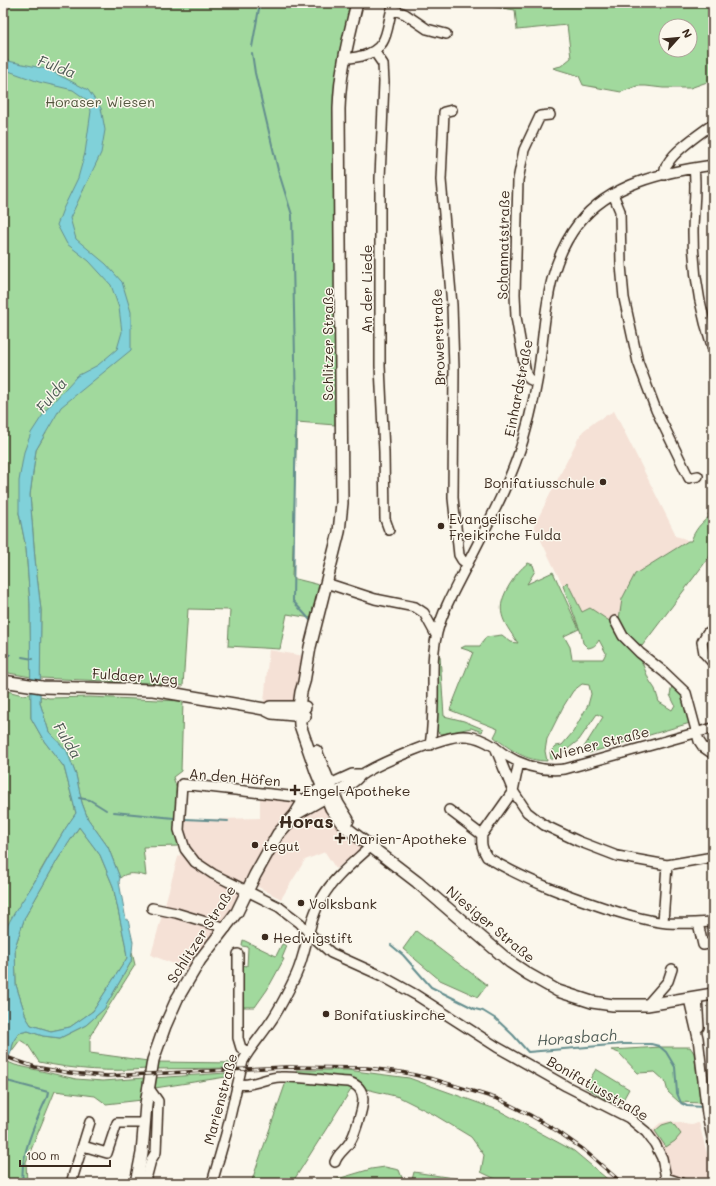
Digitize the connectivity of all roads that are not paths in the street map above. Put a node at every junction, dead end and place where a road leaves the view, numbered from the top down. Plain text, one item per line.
1 (357, 3) edge
2 (393, 6) edge
3 (446, 34) dead end
4 (374, 51) junction
5 (344, 58) junction
6 (452, 110) dead end
7 (550, 115) dead end
8 (713, 124) edge
9 (713, 166) edge
10 (694, 168) junction
11 (664, 175) junction
12 (613, 194) junction
13 (713, 349) edge
14 (536, 382) junction
15 (698, 476) dead end
16 (389, 530) dead end
17 (467, 564) junction
18 (326, 583) junction
19 (615, 621) dead end
20 (707, 633) dead end
21 (436, 635) junction
22 (713, 663) edge
23 (6, 682) edge
24 (302, 712) junction
25 (713, 728) edge
26 (697, 733) junction
27 (430, 745) junction
28 (495, 747) junction
29 (713, 754) edge
30 (519, 762) junction
31 (328, 791) junction
32 (513, 791) junction
33 (303, 802) junction
34 (449, 810) dead end
35 (295, 815) junction
36 (482, 835) junction
37 (370, 847) junction
38 (713, 857) edge
39 (667, 864) junction
40 (248, 891) junction
41 (152, 908) dead end
42 (663, 922) junction
43 (713, 922) edge
44 (698, 923) junction
45 (226, 928) junction
46 (309, 933) junction
47 (713, 943) edge
48 (238, 954) dead end
49 (672, 968) dead end
50 (713, 994) edge
51 (693, 998) junction
52 (647, 1005) junction
53 (248, 1052) junction
54 (149, 1083) junction
55 (238, 1084) junction
56 (90, 1122) dead end
57 (144, 1123) junction
58 (713, 1142) edge
59 (83, 1146) junction
60 (335, 1162) dead end
61 (666, 1181) edge
62 (136, 1182) edge
63 (71, 1183) edge
64 (212, 1183) edge
65 (681, 1183) edge

1 - 5 main road, Schlitzer Straße
2 - 3 street
2 - 4 street
4 - 5 street
4 - 16 street, An der Liede
5 - 18 main road, Schlitzer Straße
6 - 17 street, Browerstraße
7 - 14 street, Schannatstraße
8 - 11 street
9 - 10 street, Einhardstraße
10 - 11 street, Einhardstraße
10 - 13 street
11 - 12 street, Einhardstraße
12 - 14 street, Einhardstraße
12 - 15 street
14 - 17 street, Einhardstraße
17 - 21 street, Einhardstraße
18 - 21 street
18 - 24 main road, Schlitzer Straße
19 - 26 street
20 - 22 street
21 - 27 street, Einhardstraße
23 - 24 main road, Fuldaer Weg
24 - 31 main road, Schlitzer Straße
25 - 26 street, Wiener Straße
26 - 29 street
26 - 30 street, Wiener Straße
27 - 28 street, Wiener Straße
27 - 31 street, Wiener Straße
28 - 30 street, Wiener Straße
28 - 32 street
30 - 32 street
31 - 33 main road, Schlitzer Straße
31 - 35 main road, Schlitzer Straße
31 - 37 main road, Niesiger Straße
32 - 36 street
32 - 39 street
33 - 35 main road, Schlitzer Straße
33 - 40 street, An den Höfen
34 - 36 street
35 - 40 main road, Schlitzer Straße
36 - 42 street
37 - 46 street
37 - 52 main road, Niesiger Straße
38 - 39 street
39 - 42 street
40 - 45 main road, Schlitzer Straße
40 - 46 street, Bonifatiusstraße
41 - 45 street
42 - 44 street
43 - 44 street
44 - 47 street
45 - 54 main road, Schlitzer Straße
46 - 53 street
46 - 61 street, Bonifatiusstraße
48 - 53 street, Marienstraße
49 - 52 street
50 - 51 main road, Niesiger Straße
51 - 52 main road, Niesiger Straße
51 - 58 street
53 - 55 street, Marienstraße
54 - 57 main road, Schlitzer Straße
54 - 62 street
55 - 60 street
55 - 64 street, Marienstraße
56 - 59 street
57 - 59 street
57 - 62 main road, Schlitzer Straße
59 - 63 street
61 - 65 street, Bonifatiusstraße

